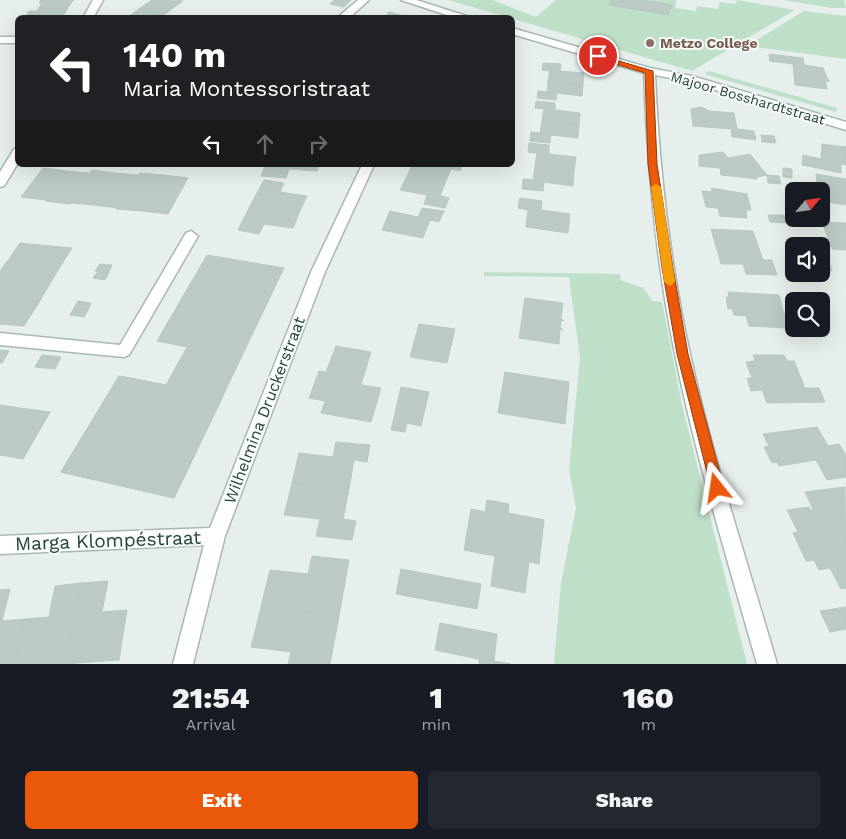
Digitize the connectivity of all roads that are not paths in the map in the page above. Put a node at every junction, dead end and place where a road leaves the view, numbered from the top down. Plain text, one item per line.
1 (98, 0) edge
2 (364, 0) edge
3 (406, 0) edge
4 (90, 15) edge
5 (346, 15) edge
6 (451, 15) edge
7 (515, 32) edge
8 (0, 40) edge
9 (15, 40) edge
10 (649, 71) junction
11 (846, 126) edge
12 (15, 157) edge
13 (367, 167) edge
14 (0, 183) edge
15 (191, 236) dead end
16 (0, 339) edge
17 (216, 536) junction
18 (0, 545) edge
19 (183, 664) edge
20 (767, 664) edge

1 - 4 street
2 - 5 street
3 - 6 street
7 - 10 street, Majoor Bosshardtstraat
8 - 9 street
10 - 11 street, Majoor Bosshardtstraat
10 - 20 street
12 - 14 street
13 - 17 street, Wilhelmina Druckerstraat
15 - 16 street
17 - 18 street, Marga Klompéstraat
17 - 19 street, Wilhelmina Druckerstraat

